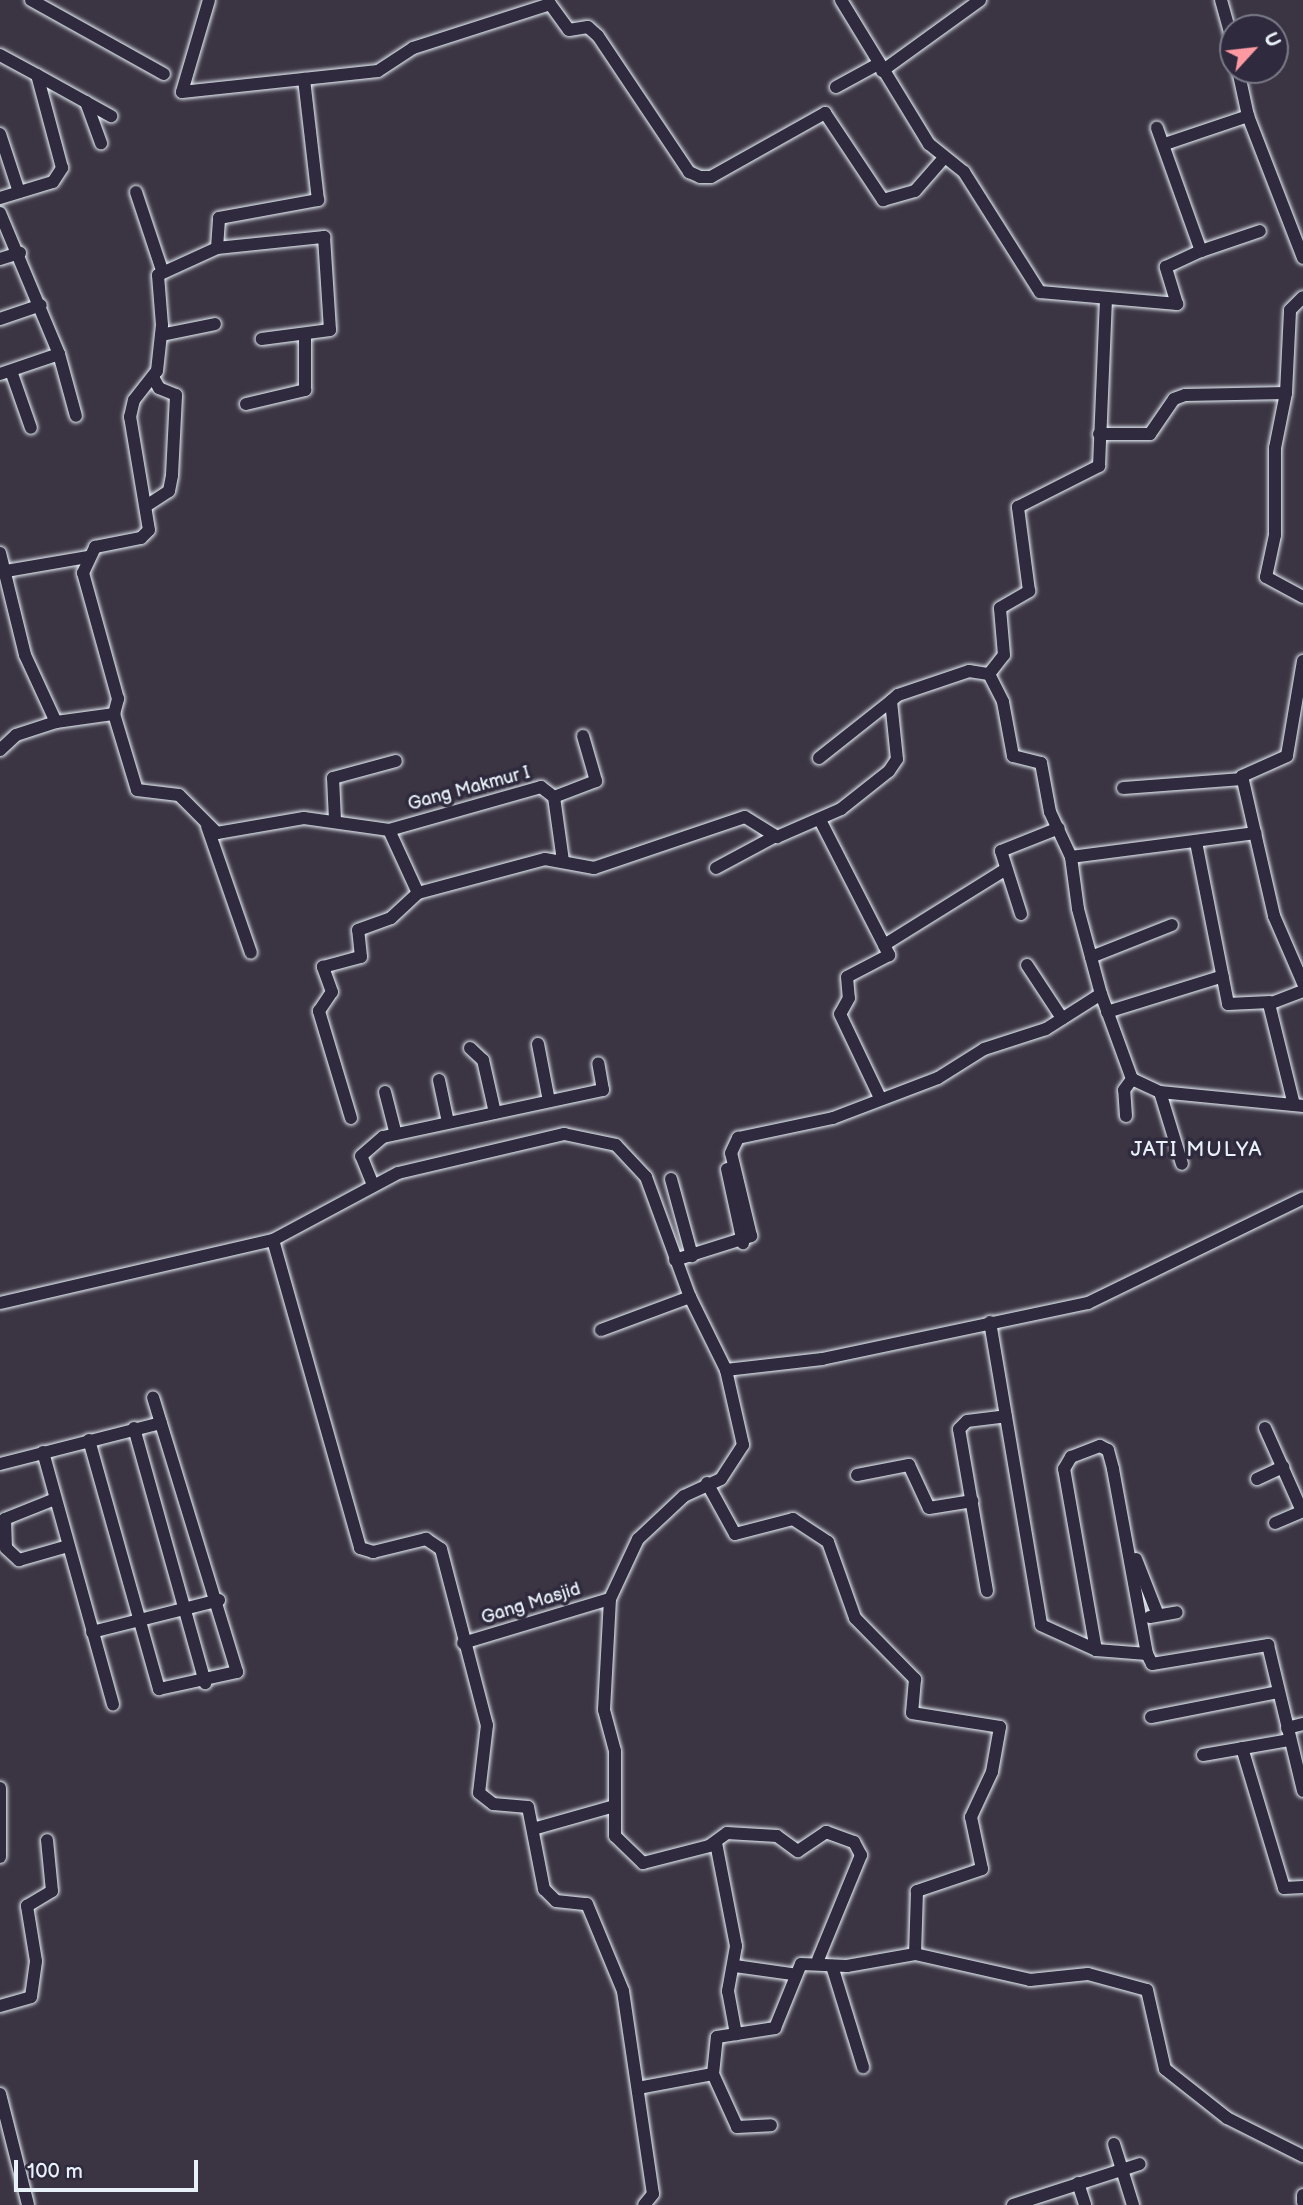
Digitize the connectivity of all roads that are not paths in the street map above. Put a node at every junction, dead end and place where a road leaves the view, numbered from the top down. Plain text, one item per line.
1 (31, 0) edge
2 (209, 0) edge
3 (841, 0) edge
4 (980, 0) edge
5 (0, 55) edge
6 (880, 68) junction
7 (164, 74) dead end
8 (37, 75) junction
9 (304, 79) junction
10 (1241, 84) edge
11 (836, 87) dead end
12 (86, 102) junction
13 (111, 116) dead end
14 (1248, 116) junction
15 (1157, 128) dead end
16 (0, 134) edge
17 (101, 144) dead end
18 (1165, 144) junction
19 (943, 159) junction
20 (19, 192) junction
21 (135, 192) dead end
22 (0, 198) edge
23 (0, 213) edge
24 (1260, 231) dead end
25 (217, 248) junction
26 (1201, 251) junction
27 (20, 253) junction
28 (1303, 258) edge
29 (0, 259) edge
30 (162, 270) junction
31 (1303, 297) edge
32 (1106, 302) junction
33 (41, 306) junction
34 (0, 319) edge
35 (215, 324) dead end
36 (161, 335) junction
37 (305, 335) junction
38 (262, 339) dead end
39 (59, 354) junction
40 (6, 373) edge
41 (153, 377) junction
42 (1286, 393) junction
43 (246, 404) dead end
44 (76, 416) dead end
45 (31, 428) dead end
46 (1099, 434) junction
47 (146, 506) junction
48 (0, 553) edge
49 (87, 556) junction
50 (6, 571) junction
51 (1303, 597) edge
52 (1303, 661) edge
53 (989, 674) junction
54 (891, 701) junction
55 (114, 714) junction
56 (56, 722) junction
57 (583, 736) dead end
58 (0, 750) edge
59 (819, 758) dead end
60 (396, 761) dead end
61 (1243, 779) junction
62 (1123, 788) dead end
63 (554, 797) junction
64 (335, 820) junction
65 (820, 820) junction
66 (205, 823) junction
67 (1059, 828) junction
68 (389, 830) junction
69 (1255, 833) junction
70 (772, 838) junction
71 (1196, 842) junction
72 (1072, 857) junction
73 (563, 861) junction
74 (716, 868) dead end
75 (1006, 870) junction
76 (418, 893) junction
77 (1021, 914) dead end
78 (1172, 925) dead end
79 (884, 945) junction
80 (251, 953) dead end
81 (1091, 957) junction
82 (1027, 965) dead end
83 (1223, 976) junction
84 (1303, 984) edge
85 (1303, 990) edge
86 (1101, 994) junction
87 (1270, 1002) junction
88 (1107, 1012) junction
89 (1062, 1018) junction
90 (538, 1044) dead end
91 (470, 1048) dead end
92 (598, 1063) dead end
93 (1132, 1079) junction
94 (439, 1080) dead end
95 (385, 1092) dead end
96 (1160, 1092) junction
97 (880, 1098) junction
98 (549, 1101) junction
99 (1298, 1106) edge
100 (495, 1113) junction
101 (1126, 1116) dead end
102 (351, 1118) dead end
103 (447, 1119) junction
104 (395, 1131) junction
105 (1182, 1164) dead end
106 (726, 1166) dead end
107 (671, 1178) dead end
108 (373, 1185) junction
109 (1303, 1198) edge
110 (273, 1240) junction
111 (743, 1243) junction
112 (692, 1256) junction
113 (675, 1260) junction
114 (690, 1297) junction
115 (0, 1303) edge
116 (990, 1322) junction
117 (601, 1330) dead end
118 (726, 1370) junction
119 (153, 1398) dead end
120 (1006, 1416) junction
121 (161, 1423) junction
122 (134, 1429) junction
123 (1265, 1429) dead end
124 (89, 1440) junction
125 (43, 1452) junction
126 (0, 1464) edge
127 (1283, 1467) junction
128 (856, 1475) dead end
129 (1257, 1479) dead end
130 (707, 1483) junction
131 (55, 1499) junction
132 (972, 1501) junction
133 (1303, 1511) edge
134 (1275, 1522) dead end
135 (1124, 1529) junction
136 (68, 1546) junction
137 (987, 1591) dead end
138 (610, 1599) junction
139 (219, 1600) junction
140 (183, 1608) junction
141 (1177, 1612) dead end
142 (1158, 1615) junction
143 (137, 1619) junction
144 (1141, 1619) junction
145 (92, 1632) junction
146 (463, 1643) junction
147 (1096, 1650) junction
148 (1147, 1654) junction
149 (205, 1683) junction
150 (1279, 1692) junction
151 (113, 1704) dead end
152 (1151, 1717) dead end
153 (1303, 1724) edge
154 (1288, 1734) junction
155 (1242, 1748) junction
156 (1203, 1755) dead end
157 (1301, 1775) edge
158 (0, 1788) edge
159 (1303, 1791) edge
160 (611, 1807) junction
161 (533, 1829) junction
162 (47, 1840) dead end
163 (716, 1843) junction
164 (0, 1857) edge
165 (1303, 1887) edge
166 (915, 1954) junction
167 (818, 1960) junction
168 (735, 1966) junction
169 (832, 1966) junction
170 (792, 1974) junction
171 (0, 2006) edge
172 (736, 2034) junction
173 (863, 2067) dead end
174 (713, 2074) junction
175 (638, 2088) junction
176 (0, 2094) edge
177 (771, 2125) dead end
178 (1114, 2144) dead end
179 (1303, 2156) edge
180 (1140, 2164) dead end
181 (1122, 2168) junction
182 (1078, 2183) junction
183 (1303, 2195) edge
184 (1040, 2201) edge
185 (1303, 2202) edge
186 (28, 2205) edge
187 (644, 2205) edge
188 (1013, 2205) edge
189 (1085, 2205) edge
190 (1133, 2205) edge

1 - 7 street
2 - 9 street
3 - 6 street
4 - 6 street
5 - 8 street
6 - 11 street
6 - 19 street
8 - 12 street
8 - 20 street
9 - 19 street
9 - 25 street
10 - 14 street
12 - 13 street
12 - 17 street
14 - 18 street
14 - 28 street
15 - 18 street
16 - 20 street
18 - 26 street
19 - 32 street
20 - 22 street
21 - 30 street
23 - 27 street
24 - 26 street
25 - 30 street
25 - 37 street
26 - 32 street
27 - 29 street
27 - 33 street
30 - 36 street
31 - 42 street
32 - 46 street
33 - 34 street
33 - 39 street
35 - 36 street
36 - 41 street
37 - 38 street
37 - 43 street
39 - 40 street
39 - 44 street
40 - 45 street
41 - 47 street
41 - 47 street
42 - 46 street
42 - 51 street
46 - 53 street
47 - 49 street
48 - 50 street
49 - 50 street
49 - 55 street
50 - 56 street
52 - 61 street
53 - 54 street
53 - 67 street
54 - 59 street
54 - 65 street
55 - 56 street
55 - 66 street
56 - 58 street
57 - 63 street
60 - 64 street
61 - 62 street
61 - 69 street
63 - 68 street, Gang Makmur I
63 - 73 street
64 - 66 street
64 - 68 street
65 - 70 street
65 - 79 street
66 - 80 street
67 - 72 street
67 - 75 street
68 - 76 street
69 - 71 street
69 - 84 street
70 - 73 street
70 - 74 street
71 - 72 street
71 - 83 street
72 - 81 street
73 - 76 street
75 - 77 street
75 - 79 street
76 - 102 street
78 - 81 street
79 - 97 street
81 - 86 street
82 - 89 street
83 - 87 street
83 - 88 street
85 - 87 street
86 - 88 street
86 - 89 street
87 - 99 street
88 - 93 street
89 - 97 street
90 - 98 street
91 - 100 street
92 - 98 street
93 - 96 street
93 - 101 street
94 - 103 street
95 - 104 street
96 - 99 street
96 - 105 street
97 - 111 street
98 - 100 street
100 - 103 street
103 - 104 street
104 - 108 street
106 - 111 street
107 - 112 street
108 - 110 street
108 - 113 street
109 - 116 street
110 - 115 street
110 - 146 street
111 - 112 street
112 - 113 street
113 - 114 street
114 - 117 street
114 - 118 street
116 - 118 street
116 - 120 street
118 - 130 street
119 - 121 street
120 - 132 street
120 - 147 street
121 - 122 street
121 - 139 street
122 - 124 street
122 - 140 street
123 - 127 street
124 - 125 street
124 - 143 street
125 - 126 street
125 - 131 street
127 - 129 street
127 - 133 street
128 - 132 street
130 - 138 street
130 - 166 street
131 - 136 street
131 - 136 street
132 - 137 street
133 - 134 street
135 - 142 street
135 - 144 street
135 - 147 street
136 - 145 street
138 - 146 street, Gang Masjid
138 - 160 street
139 - 140 street
139 - 149 street
140 - 143 street
140 - 149 street
141 - 142 street
142 - 144 street
143 - 145 street
143 - 149 street
144 - 148 street
145 - 151 street
146 - 161 street
147 - 148 street
148 - 150 street
150 - 152 street
150 - 154 street
153 - 154 street
154 - 155 street
154 - 157 street
155 - 156 street
155 - 165 street
157 - 159 street
158 - 164 street
160 - 161 street
160 - 163 street
161 - 175 street
162 - 171 street
163 - 167 street
163 - 168 street
166 - 169 street
166 - 179 street
167 - 169 street
167 - 170 street
168 - 170 street
168 - 172 street
169 - 173 street
170 - 172 street
172 - 174 street
174 - 175 street
174 - 177 street
175 - 187 street
176 - 186 street
178 - 181 street
180 - 181 street
181 - 182 street
181 - 190 street
182 - 184 street
182 - 189 street
183 - 185 street
184 - 188 street

